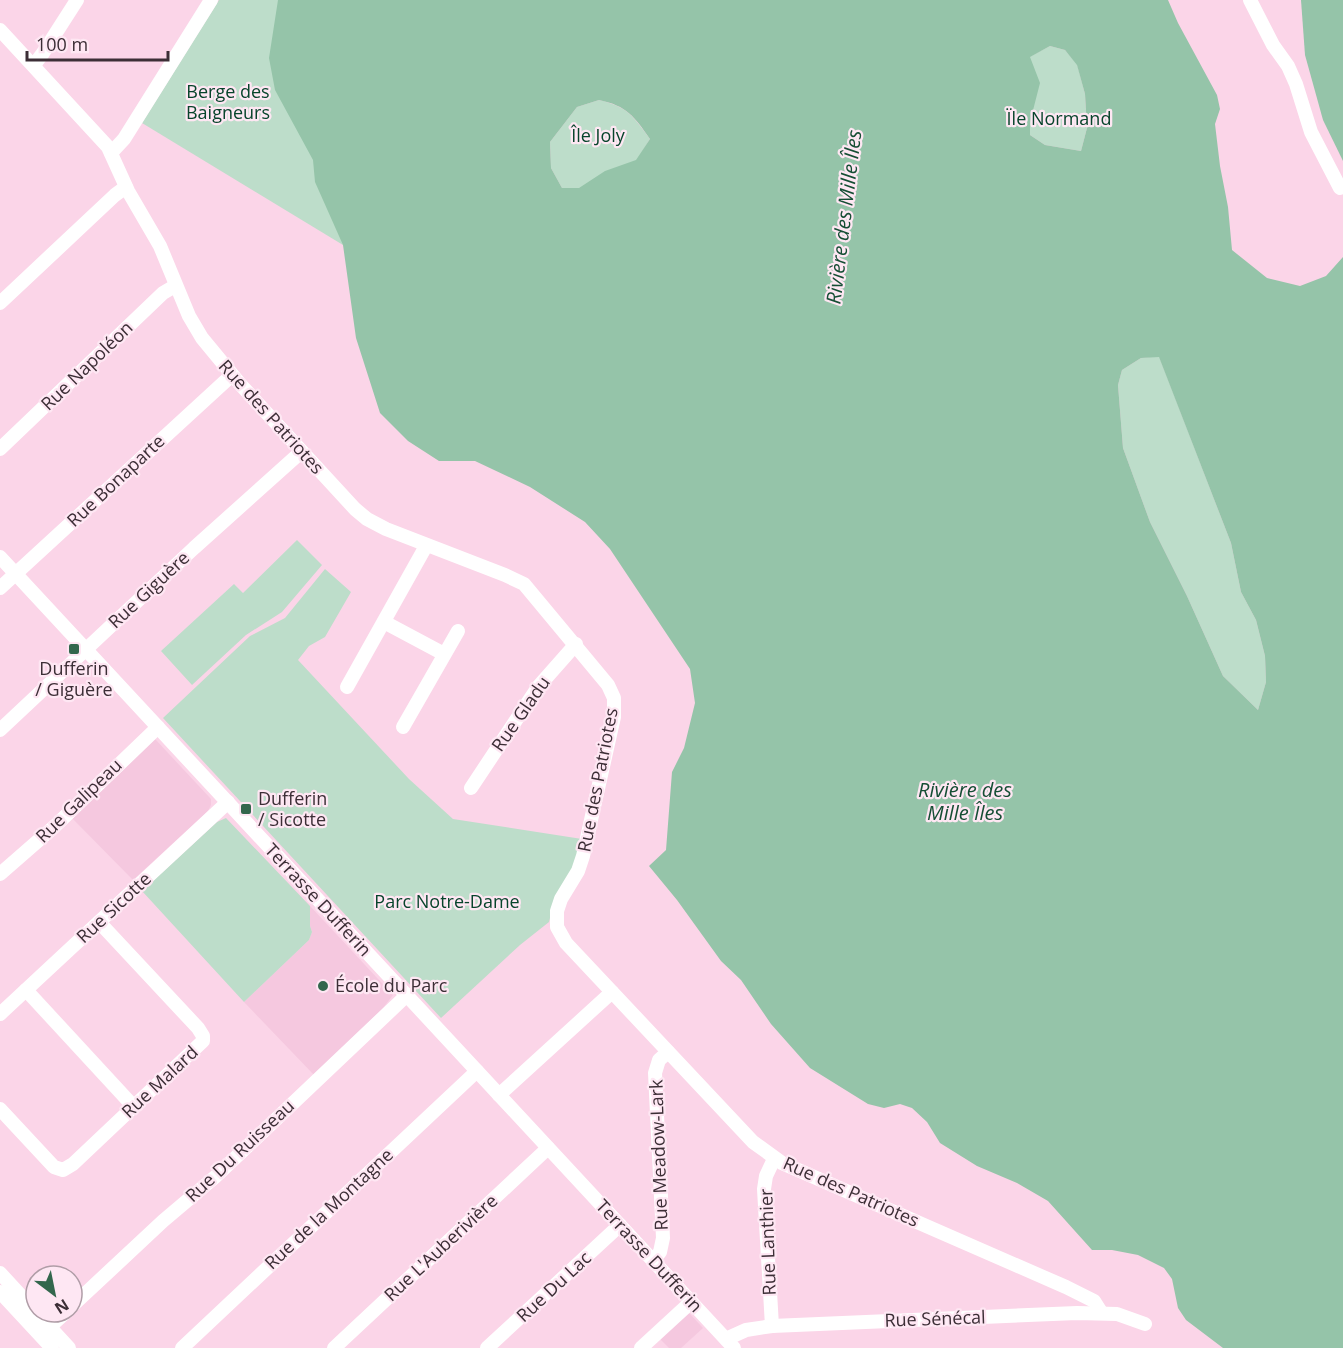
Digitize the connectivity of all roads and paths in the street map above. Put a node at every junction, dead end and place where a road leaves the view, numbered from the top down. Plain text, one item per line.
1 (77, 0) edge
2 (211, 0) edge
3 (1250, 0) edge
4 (0, 31) edge
5 (34, 65) junction
6 (111, 153) junction
7 (126, 188) junction
8 (1340, 188) dead end
9 (176, 286) junction
10 (0, 303) edge
11 (232, 375) junction
12 (0, 448) edge
13 (301, 452) junction
14 (426, 546) junction
15 (0, 558) edge
16 (15, 574) junction
17 (0, 588) edge
18 (384, 622) junction
19 (458, 631) dead end
20 (576, 644) junction
21 (86, 650) junction
22 (444, 654) junction
23 (347, 687) dead end
24 (158, 727) junction
25 (403, 727) dead end
26 (0, 730) edge
27 (471, 788) dead end
28 (228, 802) junction
29 (0, 874) edge
30 (99, 922) junction
31 (26, 990) junction
32 (612, 992) junction
33 (407, 995) junction
34 (0, 1014) edge
35 (668, 1052) junction
36 (477, 1071) junction
37 (499, 1095) junction
38 (134, 1107) junction
39 (0, 1109) edge
40 (548, 1148) junction
41 (774, 1159) junction
42 (620, 1225) junction
43 (653, 1261) junction
44 (0, 1273) edge
45 (0, 1292) edge
46 (84, 1295) edge
47 (691, 1302) junction
48 (1101, 1312) junction
49 (53, 1324) edge
50 (1145, 1324) dead end
51 (772, 1326) junction
52 (45, 1331) junction
53 (730, 1344) edge
54 (52, 1348) edge
55 (69, 1348) edge
56 (182, 1348) edge
57 (334, 1348) edge
58 (487, 1348) edge
59 (641, 1348) edge

1 - 5 street
2 - 6 street
3 - 8 street
4 - 5 street, Rue des Patriotes
5 - 6 street, Rue des Patriotes
6 - 7 street, Rue des Patriotes
7 - 9 street, Rue des Patriotes
7 - 10 street
9 - 11 street, Rue des Patriotes
9 - 12 street, Rue Napoléon
11 - 13 street, Rue des Patriotes
11 - 16 street, Rue Bonaparte
13 - 14 street, Rue des Patriotes
13 - 21 street, Rue Giguère
14 - 18 street
14 - 20 street, Rue des Patriotes
15 - 16 street, Terrasse Dufferin
16 - 17 street, Rue Bonaparte
16 - 21 street, Terrasse Dufferin
18 - 22 street
18 - 23 street
19 - 22 street
20 - 27 street, Rue Gladu
20 - 32 street, Rue des Patriotes
21 - 24 street, Terrasse Dufferin
21 - 26 street, Rue Giguère
22 - 25 street
24 - 28 street, Terrasse Dufferin
24 - 29 street, Rue Galipeau
28 - 30 street, Rue Sicotte
28 - 33 street, Terrasse Dufferin
30 - 31 street, Rue Sicotte
30 - 38 street, Rue Malard
31 - 34 street, Rue Sicotte
31 - 38 street
32 - 35 street, Rue des Patriotes
32 - 37 street
33 - 36 street, Terrasse Dufferin
33 - 46 street, Rue Du Ruisseau
35 - 41 street, Rue des Patriotes
35 - 43 street, Rue Meadow-Lark
36 - 37 street, Terrasse Dufferin
36 - 56 street, Rue de la Montagne
37 - 40 street, Terrasse Dufferin
38 - 39 street, Rue Malard
40 - 42 street, Terrasse Dufferin
40 - 57 street, Rue L'Auberivière
41 - 48 street, Rue des Patriotes
41 - 51 street, Rue Lanthier
42 - 43 street, Terrasse Dufferin
42 - 58 street, Rue Du Lac
43 - 47 street, Terrasse Dufferin
44 - 52 street
45 - 52 street
47 - 53 street, Terrasse Dufferin
47 - 59 street
48 - 50 street, Rue Sénécal
48 - 51 street, Rue Sénécal
49 - 52 street
51 - 53 street, Rue Sénécal
52 - 54 street
52 - 55 street

